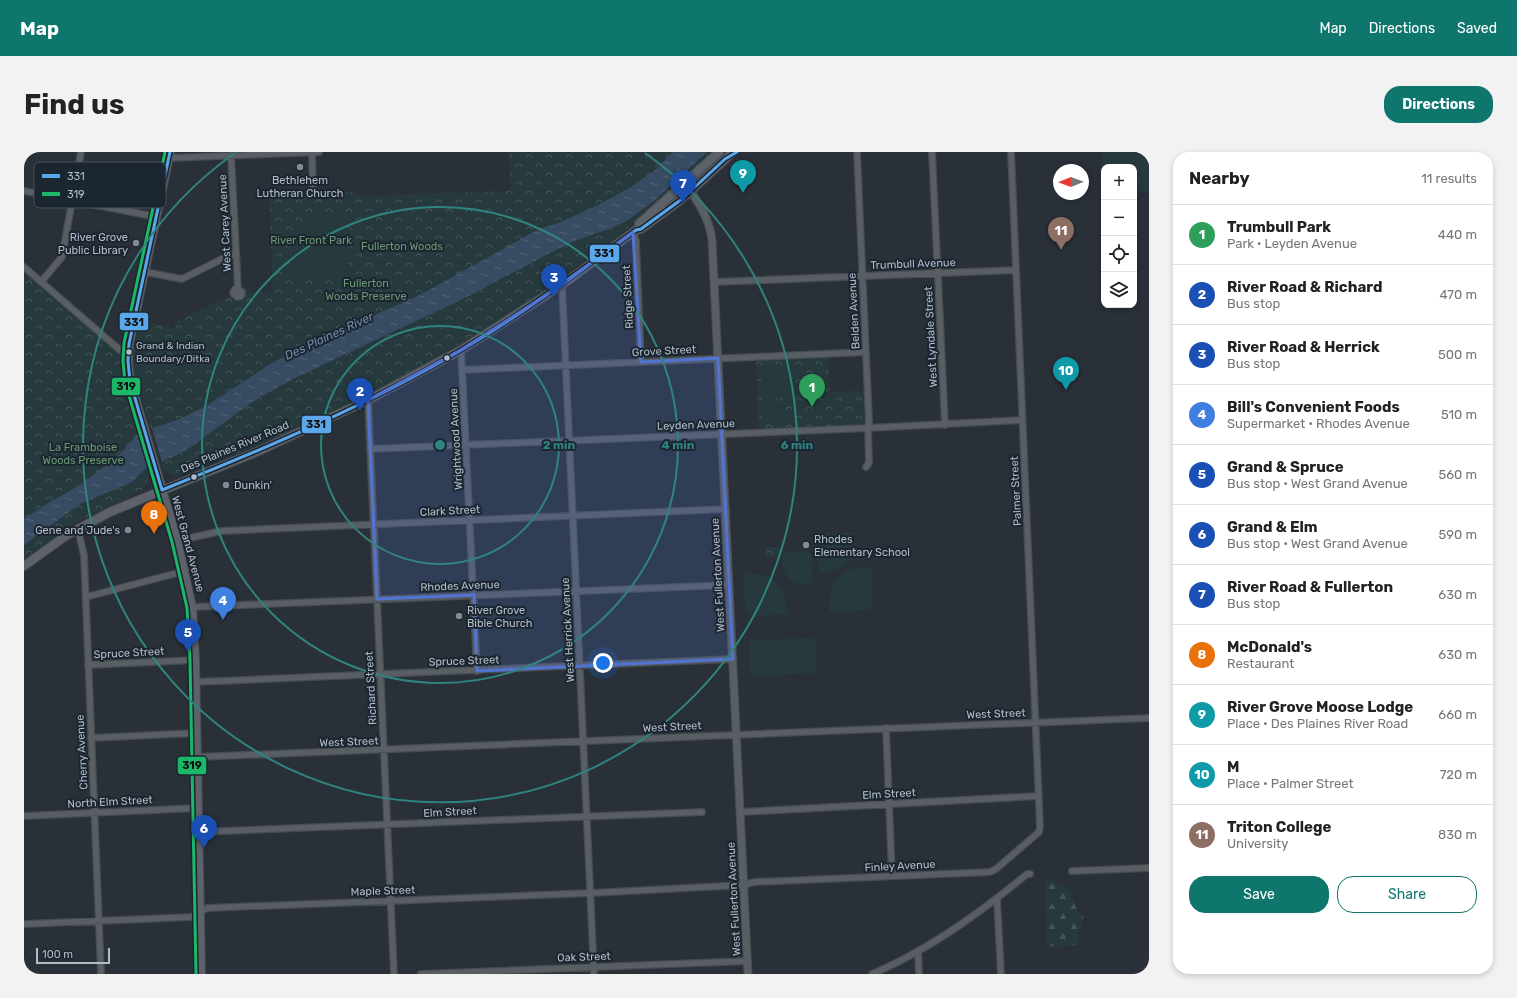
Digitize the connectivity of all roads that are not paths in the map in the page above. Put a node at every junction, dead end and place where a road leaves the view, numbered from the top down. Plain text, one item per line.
1 (82, 152) edge
2 (312, 152) edge
3 (320, 152) edge
4 (719, 152) edge
5 (733, 152) edge
6 (737, 152) edge
7 (857, 152) edge
8 (932, 152) edge
9 (1011, 152) edge
10 (170, 155) edge
11 (231, 155) junction
12 (726, 159) junction
13 (80, 162) edge
14 (166, 174) edge
15 (685, 183) junction
16 (24, 191) edge
17 (314, 191) dead end
18 (690, 191) junction
19 (34, 193) edge
20 (71, 208) edge
21 (109, 208) edge
22 (159, 208) edge
23 (157, 217) junction
24 (634, 231) junction
25 (236, 252) junction
26 (24, 267) edge
27 (1016, 270) junction
28 (145, 272) junction
29 (938, 273) junction
30 (863, 276) junction
31 (42, 282) junction
32 (714, 282) junction
33 (562, 285) junction
34 (238, 289) dead end
35 (461, 350) junction
36 (866, 352) junction
37 (128, 353) junction
38 (718, 358) junction
39 (641, 362) junction
40 (566, 365) junction
41 (462, 370) junction
42 (368, 400) junction
43 (1022, 420) junction
44 (945, 425) junction
45 (868, 428) junction
46 (722, 434) junction
47 (569, 441) junction
48 (466, 445) junction
49 (370, 449) junction
50 (866, 467) dead end
51 (162, 490) junction
52 (726, 509) junction
53 (573, 516) junction
54 (470, 520) junction
55 (373, 524) junction
56 (78, 529) junction
57 (177, 541) junction
58 (24, 566) edge
59 (185, 571) junction
60 (729, 585) junction
61 (576, 591) junction
62 (474, 595) junction
63 (86, 597) junction
64 (377, 599) junction
65 (192, 607) junction
66 (733, 659) junction
67 (195, 660) junction
68 (88, 665) junction
69 (580, 667) junction
70 (478, 670) junction
71 (380, 675) junction
72 (195, 682) junction
73 (1149, 718) edge
74 (1036, 722) junction
75 (886, 728) junction
76 (196, 733) junction
77 (737, 734) junction
78 (91, 738) junction
79 (584, 742) junction
80 (384, 750) junction
81 (197, 757) junction
82 (1039, 796) junction
83 (889, 804) junction
84 (198, 808) junction
85 (95, 812) junction
86 (702, 812) dead end
87 (740, 812) junction
88 (24, 816) edge
89 (587, 816) junction
90 (387, 825) junction
91 (1040, 829) joint
92 (198, 832) junction
93 (1149, 868) edge
94 (1072, 871) dead end
95 (1030, 874) dead end
96 (892, 876) junction
97 (744, 885) junction
98 (590, 892) junction
99 (997, 899) junction
100 (391, 901) junction
101 (200, 912) junction
102 (99, 921) junction
103 (24, 924) edge
104 (918, 951) junction
105 (748, 960) junction
106 (594, 967) junction
107 (102, 974) edge
108 (202, 974) edge
109 (394, 974) edge
110 (421, 974) edge
111 (594, 974) edge
112 (748, 974) edge
113 (872, 974) edge
114 (919, 974) edge
115 (1001, 974) edge

1 - 13 street
2 - 3 street
2 - 11 street
2 - 17 street
4 - 15 main road, Des Plaines River Road
5 - 12 main road, Des Plaines River Road
6 - 12 main road
7 - 30 street, Belden Avenue
8 - 29 street, West Lyndale Street
9 - 27 street, Palmer Street
10 - 11 street
10 - 14 main road, West Grand Avenue
11 - 25 street, West Carey Avenue
12 - 18 main road, Des Plaines River Road
15 - 18 street, West Fullerton Avenue
15 - 24 main road, Des Plaines River Road
16 - 19 street
18 - 24 main road, Des Plaines River Road
18 - 32 street, West Fullerton Avenue
20 - 31 street
21 - 23 street
22 - 23 main road, West Grand Avenue
23 - 28 main road, West Grand Avenue
24 - 33 main road, Des Plaines River Road
24 - 39 street, Ridge Street
25 - 28 street
25 - 34 street, West Carey Avenue
26 - 31 street
27 - 29 street, Trumbull Avenue
27 - 43 street, Palmer Street
28 - 37 main road, West Grand Avenue
29 - 30 street, Trumbull Avenue
29 - 44 street, West Lyndale Street
30 - 32 street, Trumbull Avenue
30 - 36 street, Belden Avenue
31 - 37 street
32 - 38 street, West Fullerton Avenue
33 - 35 main road, Des Plaines River Road
33 - 40 street, West Herrick Avenue
35 - 41 street, Wrightwood Avenue
35 - 42 main road, Des Plaines River Road
36 - 38 street, Grove Street
36 - 45 street, Belden Avenue
37 - 51 main road, West Grand Avenue
38 - 39 street, Grove Street
38 - 46 street, West Fullerton Avenue
39 - 40 street, Grove Street
40 - 41 street, Grove Street
40 - 47 street, West Herrick Avenue
41 - 48 street, Wrightwood Avenue
42 - 49 street, Richard Street
42 - 51 main road, Des Plaines River Road
43 - 44 street, Leyden Avenue
43 - 74 street, Palmer Street
44 - 45 street, Leyden Avenue
45 - 46 street, Leyden Avenue
45 - 50 street, Belden Avenue
46 - 47 street, Leyden Avenue
46 - 52 street, West Fullerton Avenue
47 - 48 street, Leyden Avenue
47 - 53 street, West Herrick Avenue
48 - 49 street, Leyden Avenue
48 - 54 street, Wrightwood Avenue
49 - 55 street, Richard Street
51 - 56 main road, Des Plaines River Road
51 - 57 main road, West Grand Avenue
52 - 53 street, Clark Street
52 - 60 street, West Fullerton Avenue
53 - 54 street, Clark Street
53 - 61 street, West Herrick Avenue
54 - 55 street, Clark Street
54 - 62 street, Wrightwood Avenue
55 - 57 street, Clark Street
55 - 64 street, Richard Street
56 - 58 main road, Des Plaines River Road
56 - 63 street, Cherry Avenue
57 - 59 main road, West Grand Avenue
59 - 63 street
59 - 65 main road, West Grand Avenue
60 - 61 street, Rhodes Avenue
60 - 66 street, West Fullerton Avenue
61 - 62 street, Rhodes Avenue
61 - 69 street, West Herrick Avenue
62 - 64 street, Rhodes Avenue
62 - 70 street, Wrightwood Avenue
63 - 68 street, Cherry Avenue
64 - 65 street, Rhodes Avenue
64 - 71 street, Richard Street
65 - 67 main road, West Grand Avenue
66 - 69 street, Spruce Street
66 - 77 street, West Fullerton Avenue
67 - 68 street, Spruce Street
67 - 72 main road, West Grand Avenue
68 - 78 street, Cherry Avenue
69 - 70 street, Spruce Street
69 - 79 street, West Herrick Avenue
70 - 71 street, Spruce Street
71 - 72 street, Spruce Street
71 - 80 street, Richard Street
72 - 76 main road, West Grand Avenue
73 - 74 street, West Street
74 - 75 street, West Street
74 - 82 street, Palmer Street
75 - 77 street, West Street
75 - 83 street
76 - 78 street
76 - 81 main road, West Grand Avenue
77 - 79 street, West Street
77 - 87 street, West Fullerton Avenue
78 - 85 street, Cherry Avenue
79 - 80 street, West Street
79 - 89 street, West Herrick Avenue
80 - 81 street, West Street
80 - 90 street, Richard Street
81 - 84 main road, West Grand Avenue
82 - 83 street, Elm Street
82 - 91 street, Palmer Street
83 - 87 street, Elm Street
83 - 96 street
84 - 85 street, North Elm Street
84 - 92 main road, West Grand Avenue
85 - 88 street, North Elm Street
85 - 102 street, Cherry Avenue
86 - 89 street, Elm Street
87 - 97 street, West Fullerton Avenue
89 - 90 street, Elm Street
89 - 98 street, West Herrick Avenue
90 - 92 street, Elm Street
90 - 100 street, Richard Street
91 - 96 street, Finley Avenue
92 - 101 main road, West Grand Avenue
93 - 94 street
95 - 99 street
96 - 97 street, Finley Avenue
97 - 98 street, Maple Street
97 - 105 street, West Fullerton Avenue
98 - 100 street, Maple Street
98 - 106 street, West Herrick Avenue
99 - 104 street
99 - 115 street
100 - 101 street, Maple Street
100 - 109 street, Richard Street
101 - 102 street, Maple Street
101 - 108 main road, West Grand Avenue
102 - 103 street, Maple Street
102 - 107 street, Cherry Avenue
104 - 113 street
104 - 114 street
105 - 106 street, Oak Street
105 - 112 street, West Fullerton Avenue
106 - 110 street, Oak Street
106 - 111 street, West Herrick Avenue

